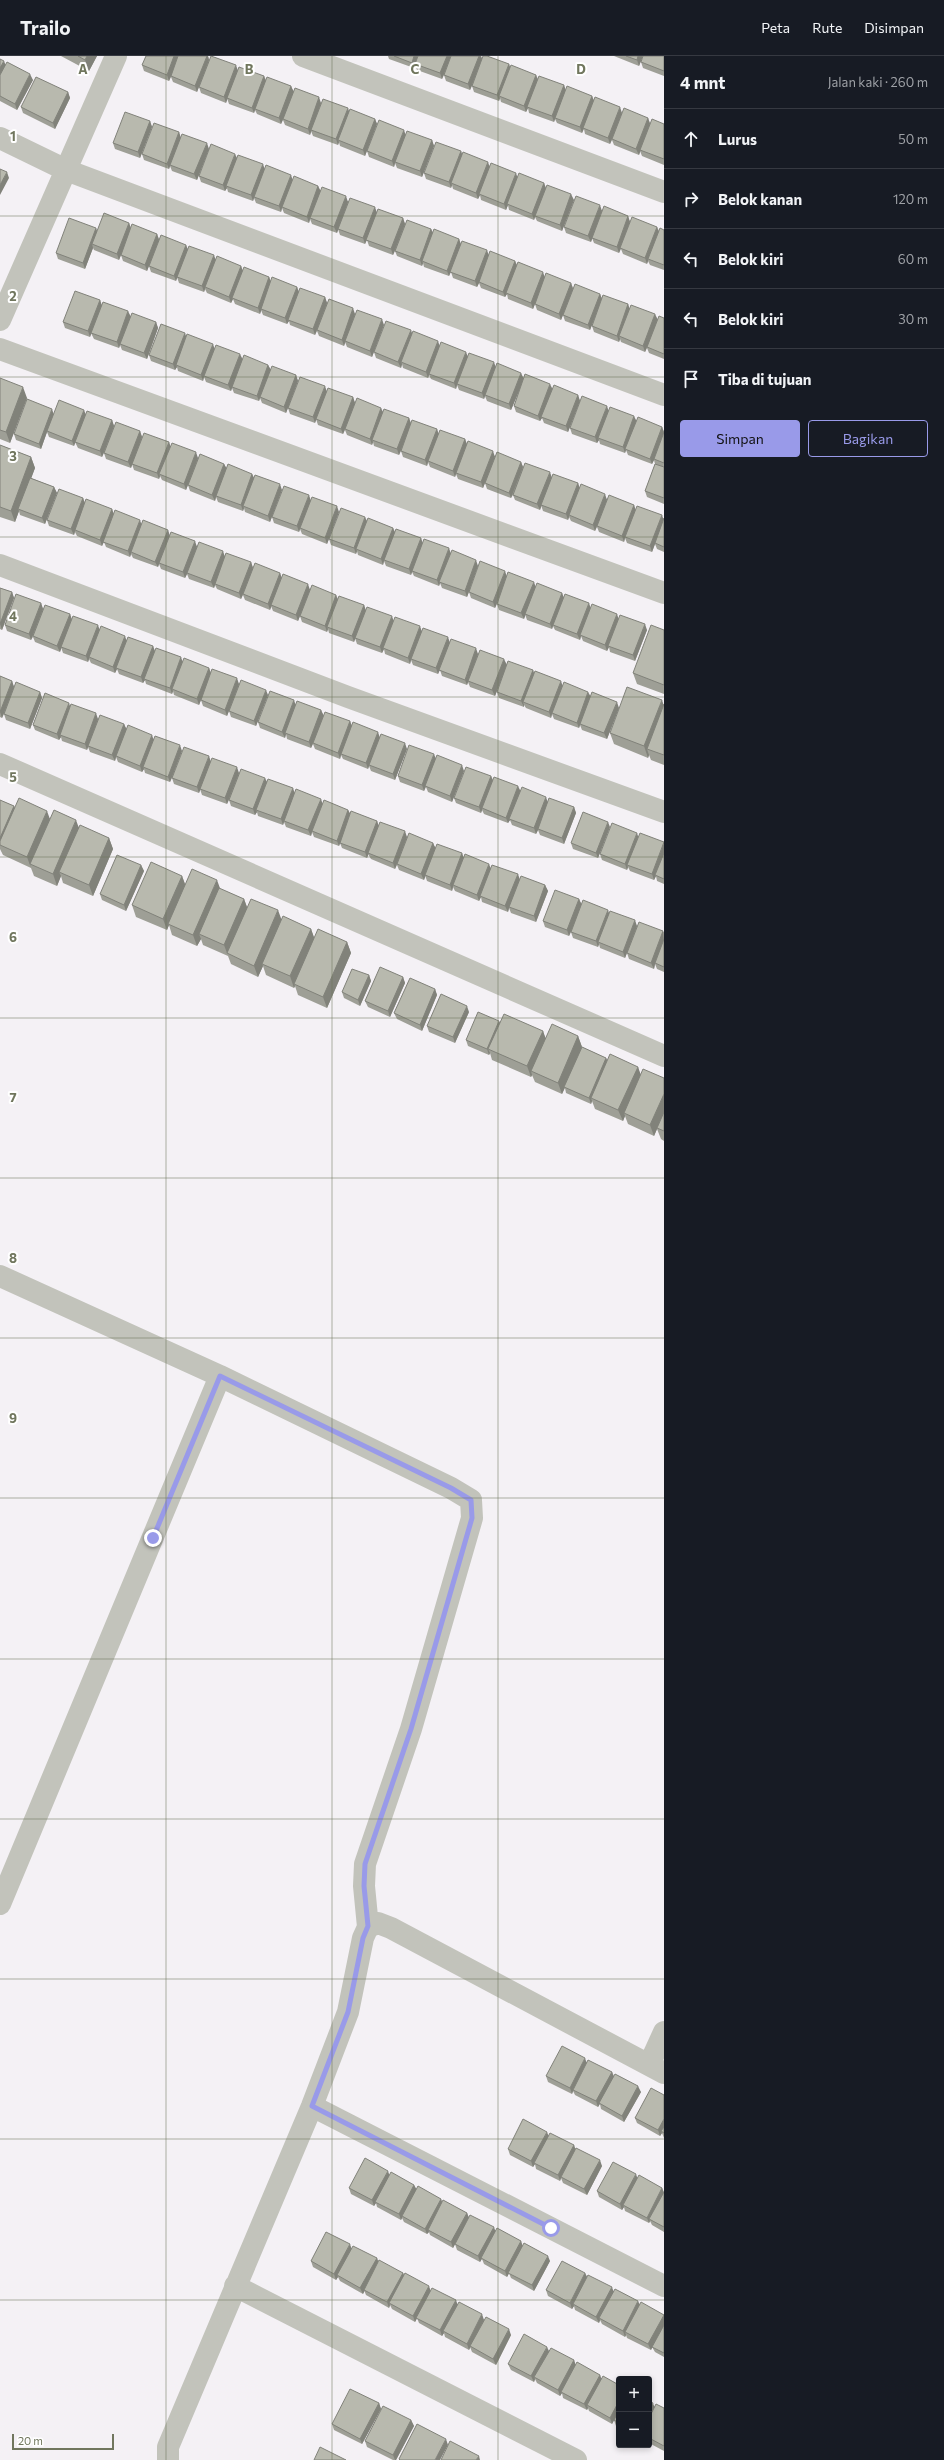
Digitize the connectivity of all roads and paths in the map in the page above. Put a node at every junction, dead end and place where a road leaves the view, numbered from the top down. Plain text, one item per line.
1 (116, 56) edge
2 (303, 56) edge
3 (0, 138) edge
4 (66, 170) junction
5 (664, 192) edge
6 (0, 320) edge
7 (0, 349) edge
8 (664, 394) edge
9 (0, 565) edge
10 (664, 592) edge
11 (0, 764) edge
12 (664, 812) edge
13 (664, 1056) edge
14 (0, 1276) edge
15 (220, 1376) junction
16 (0, 1904) edge
17 (368, 1926) junction
18 (664, 2032) edge
19 (656, 2069) edge
20 (312, 2106) junction
21 (235, 2286) junction
22 (664, 2286) edge
23 (168, 2460) edge
24 (576, 2460) edge

1 - 4 street
2 - 5 street
3 - 4 street
4 - 6 street
4 - 8 street
7 - 10 street
9 - 12 street
11 - 13 street
14 - 15 street
15 - 16 street
15 - 17 street
17 - 19 street
17 - 20 street
18 - 19 street
20 - 21 street
20 - 22 street
21 - 23 street
21 - 24 street

